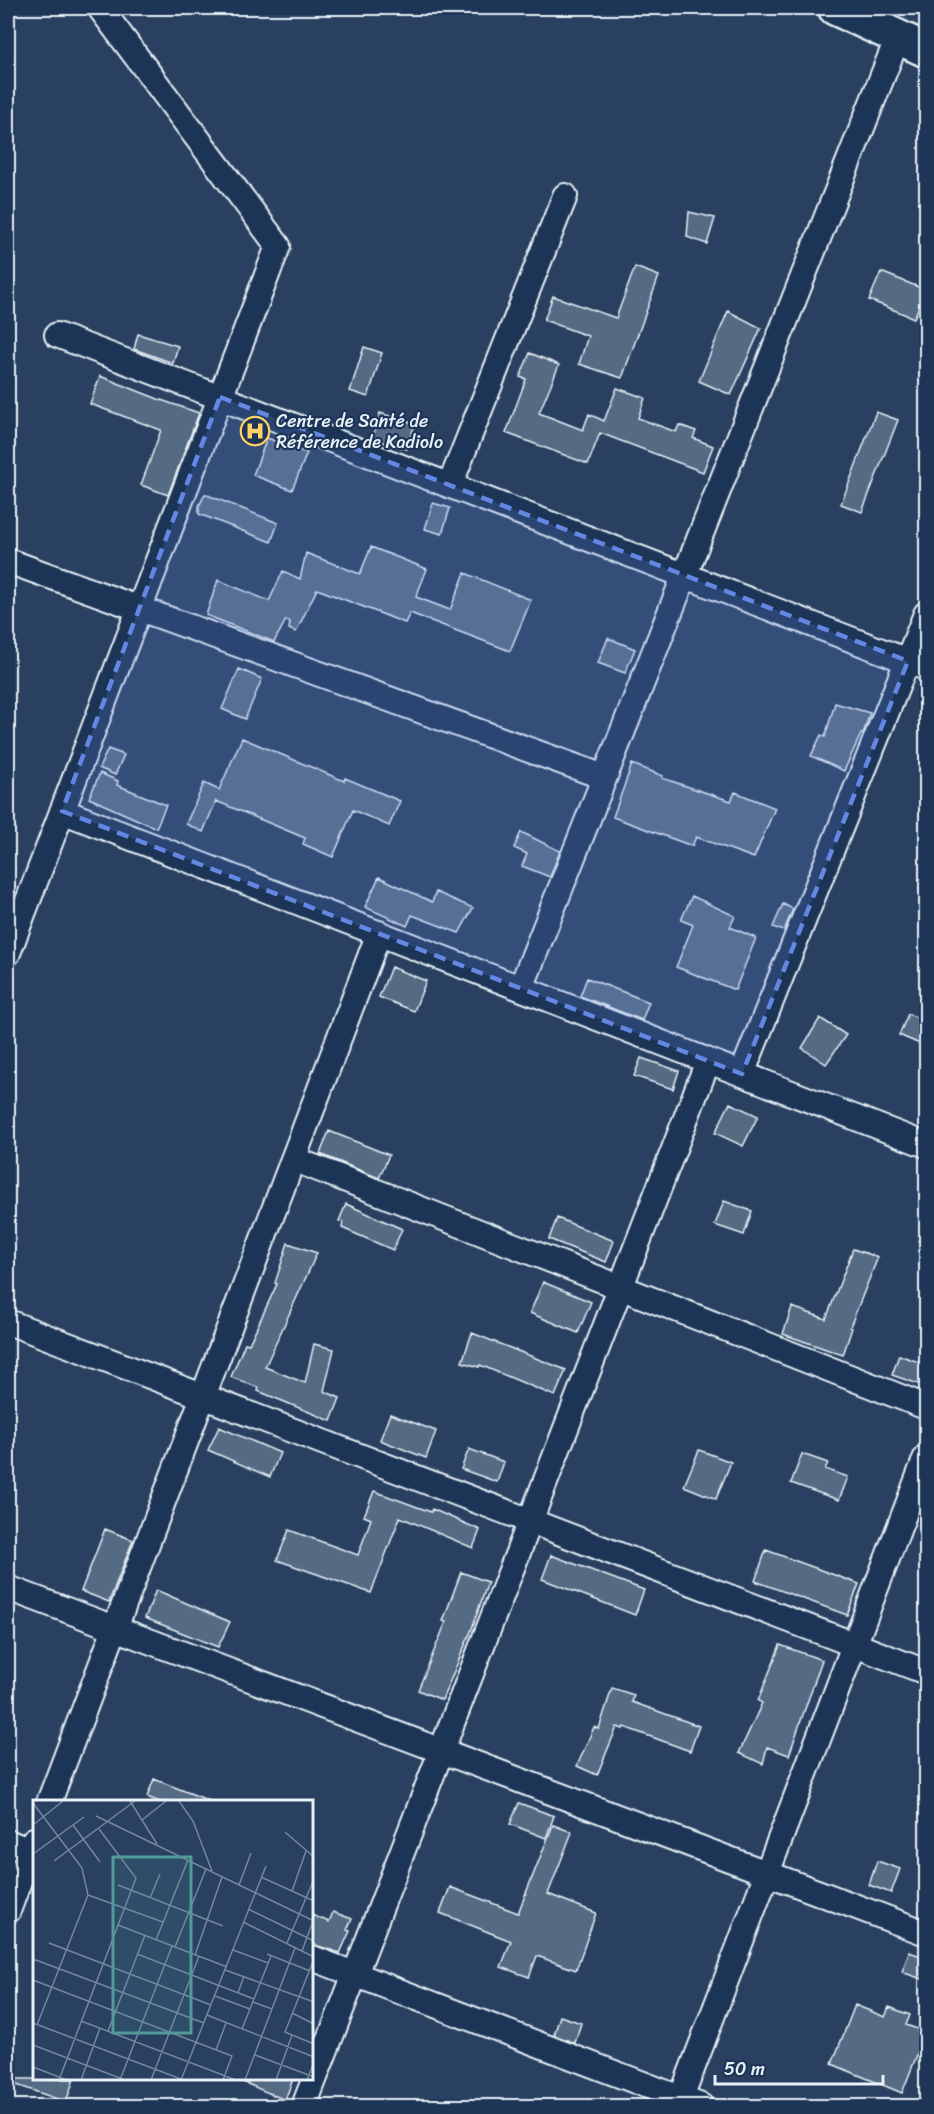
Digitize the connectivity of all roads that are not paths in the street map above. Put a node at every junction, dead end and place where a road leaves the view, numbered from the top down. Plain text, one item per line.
1 (100, 8) edge
2 (835, 8) edge
3 (912, 44) edge
4 (565, 196) dead end
5 (57, 335) dead end
6 (220, 397) junction
7 (450, 485) junction
8 (8, 561) edge
9 (685, 575) junction
10 (139, 609) junction
11 (927, 614) edge
12 (917, 664) edge
13 (604, 777) junction
14 (62, 811) junction
15 (379, 933) junction
16 (8, 953) edge
17 (521, 988) junction
18 (708, 1061) junction
19 (742, 1074) junction
20 (927, 1145) edge
21 (293, 1160) junction
22 (620, 1287) junction
23 (8, 1322) edge
24 (203, 1396) junction
25 (927, 1407) edge
26 (927, 1457) edge
27 (530, 1521) junction
28 (8, 1588) edge
29 (115, 1628) junction
30 (855, 1644) junction
31 (927, 1672) edge
32 (442, 1751) junction
33 (50, 1800) edge
34 (8, 1842) edge
35 (33, 1848) edge
36 (768, 1873) junction
37 (8, 1911) edge
38 (927, 1932) edge
39 (314, 1959) edge
40 (355, 1975) junction
41 (314, 2080) edge
42 (314, 2081) edge
43 (687, 2104) edge
44 (304, 2106) edge

1 - 6 street
2 - 3 main road
3 - 9 street
4 - 7 street
5 - 6 street
6 - 7 street
6 - 10 street
7 - 9 street
8 - 10 street
9 - 12 street
9 - 13 street
10 - 13 street
10 - 14 street
11 - 12 street
12 - 19 street
13 - 17 street
14 - 15 street
14 - 16 street
15 - 17 street
15 - 21 street
17 - 18 street
18 - 19 street
18 - 22 street
19 - 20 street
21 - 22 street
21 - 24 street
22 - 25 street
22 - 27 street
23 - 24 street
24 - 27 street
24 - 29 street
26 - 30 street
27 - 30 street
27 - 32 street
28 - 29 street
29 - 32 street
29 - 33 street
30 - 31 street
30 - 36 street
32 - 36 street
32 - 40 street
34 - 35 street
35 - 37 street
36 - 38 street
36 - 43 street
39 - 40 street
40 - 41 street
40 - 43 street
42 - 44 street

